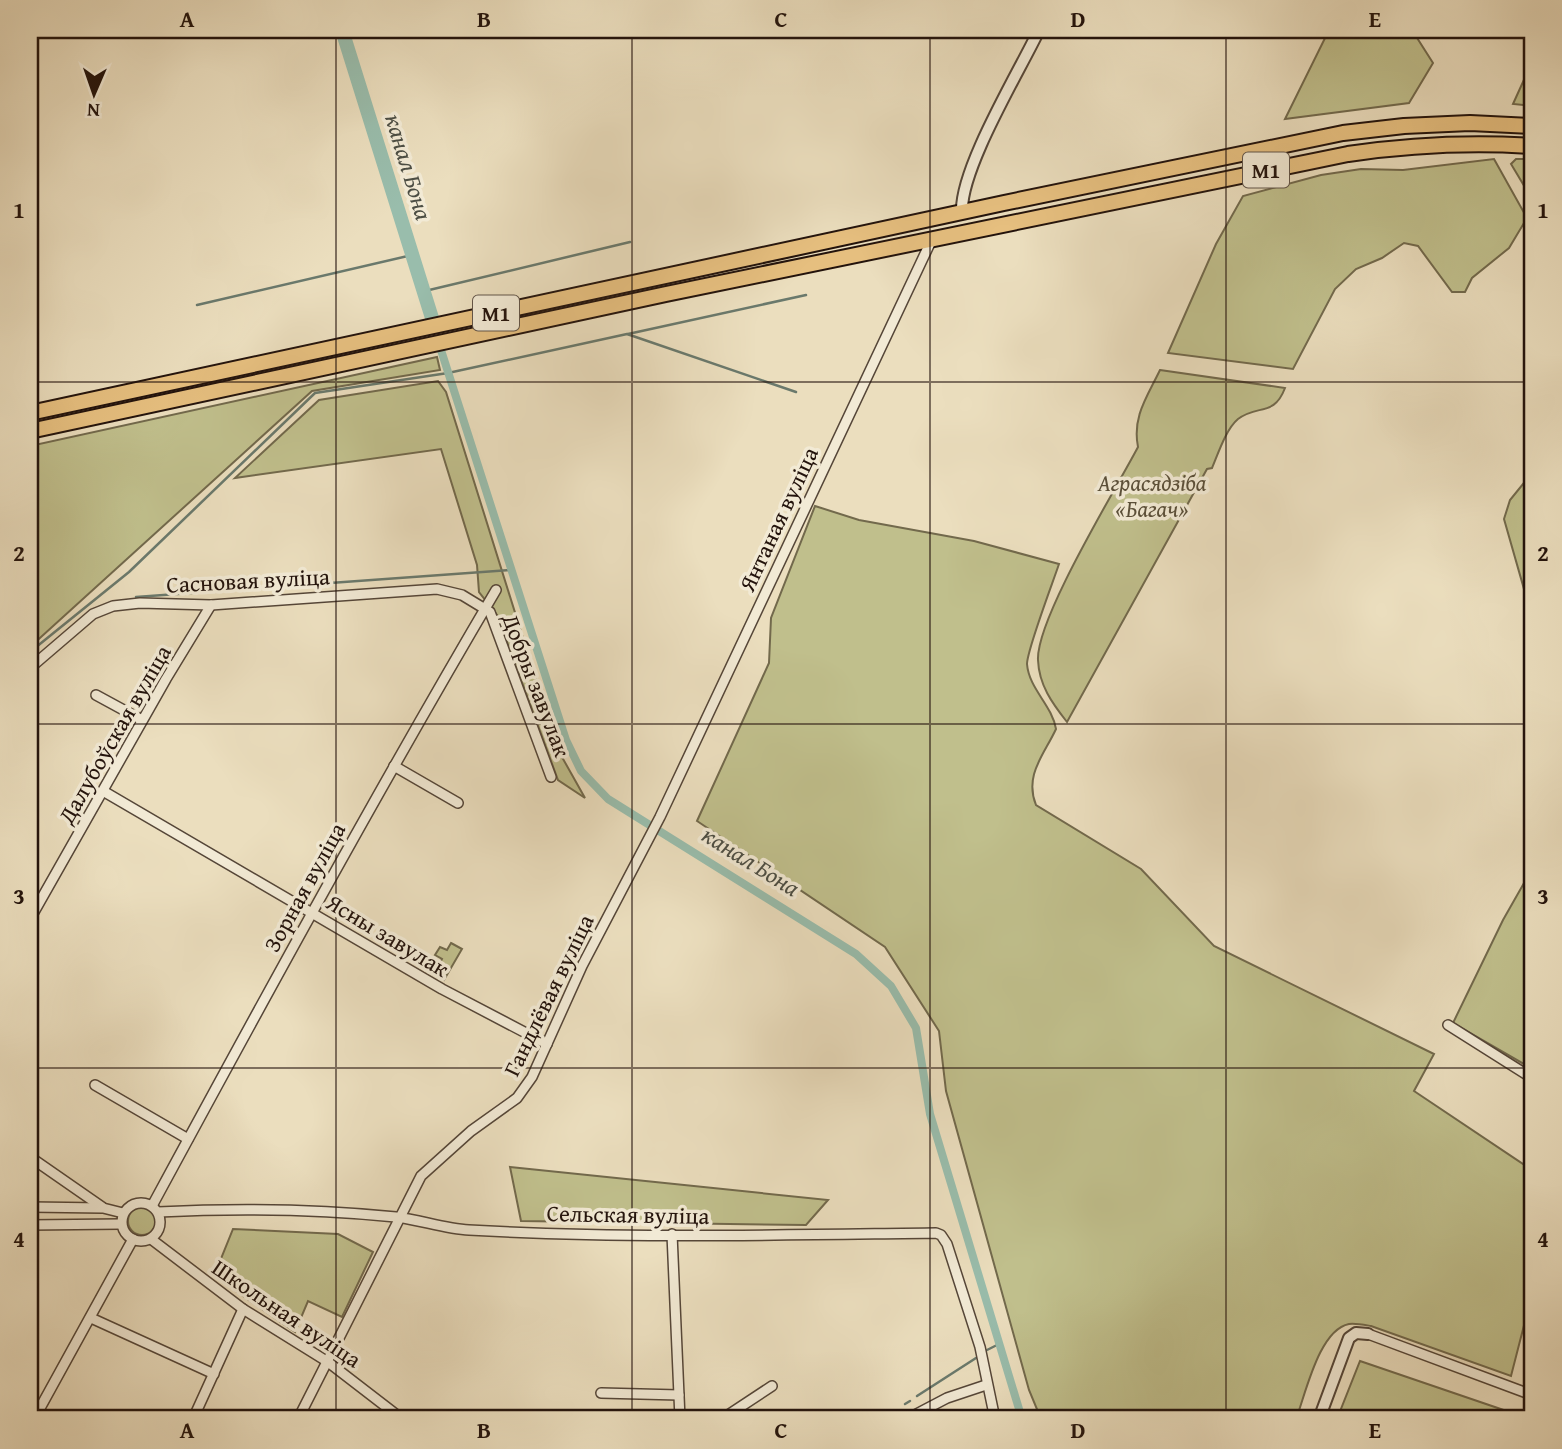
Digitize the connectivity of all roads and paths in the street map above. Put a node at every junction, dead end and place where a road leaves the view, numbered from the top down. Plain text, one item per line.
1 (1039, 30) edge
2 (1532, 126) edge
3 (1532, 146) edge
4 (962, 212) junction
5 (932, 239) junction
6 (30, 413) edge
7 (30, 431) edge
8 (496, 590) dead end
9 (211, 606) junction
10 (486, 607) junction
11 (30, 668) edge
12 (96, 695) dead end
13 (142, 720) junction
14 (394, 766) junction
15 (551, 777) dead end
16 (103, 791) junction
17 (458, 803) dead end
18 (660, 817) joint
19 (312, 912) junction
20 (30, 919) edge
21 (1448, 1025) dead end
22 (547, 1044) junction
23 (1532, 1079) edge
24 (95, 1084) dead end
25 (188, 1139) junction
26 (30, 1157) edge
27 (30, 1208) edge
28 (103, 1208) junction
29 (155, 1209) junction
30 (123, 1213) junction
31 (398, 1217) junction
32 (121, 1224) junction
33 (30, 1225) edge
34 (672, 1234) junction
35 (133, 1239) junction
36 (150, 1239) junction
37 (243, 1309) junction
38 (91, 1318) junction
39 (1368, 1334) joint
40 (328, 1362) junction
41 (214, 1374) junction
42 (986, 1385) junction
43 (772, 1386) dead end
44 (601, 1393) dead end
45 (679, 1395) junction
46 (1532, 1395) edge
47 (34, 1419) edge
48 (193, 1419) edge
49 (298, 1419) edge
50 (402, 1419) edge
51 (680, 1419) edge
52 (722, 1419) edge
53 (906, 1419) edge
54 (995, 1419) edge
55 (1319, 1419) edge

1 - 4 street
2 - 4 highway, М1
3 - 5 highway, М1
4 - 6 highway, М1
5 - 7 highway, М1
5 - 18 street, Янтаная вуліца
8 - 10 street, Зорная вуліца
9 - 10 street, Сасновая вуліца
9 - 11 street, Сасновая вуліца
9 - 13 street, Далубоўская вуліца
10 - 14 street, Зорная вуліца
10 - 15 street, Добры завулак
12 - 13 street
13 - 16 street, Далубоўская вуліца
14 - 17 street
14 - 19 street, Зорная вуліца
16 - 19 street, Ясны завулак
16 - 20 street, Далубоўская вуліца
18 - 22 street, Гандлёвая вуліца
19 - 22 street, Ясны завулак
19 - 25 street, Зорная вуліца
21 - 23 street
22 - 31 street, Гандлёвая вуліца
24 - 25 street
25 - 29 street, Зорная вуліца
26 - 28 street
27 - 28 street
28 - 30 street
29 - 30 street
29 - 31 street, Сельская вуліца
29 - 36 street, Зорная вуліца
30 - 32 street
31 - 34 street, Сельская вуліца
31 - 40 street, Гандлёвая вуліца
32 - 33 street
32 - 35 street
34 - 42 street, Сельская вуліца
34 - 45 street
35 - 36 street
35 - 38 street
36 - 37 street, Школьная вуліца
37 - 40 street, Школьная вуліца
37 - 41 street
38 - 41 street
38 - 47 street
39 - 46 street
39 - 55 street
40 - 49 street, Гандлёвая вуліца
40 - 50 street, Школьная вуліца
41 - 48 street
42 - 53 street
42 - 54 street
43 - 52 street
44 - 45 street
45 - 51 street

